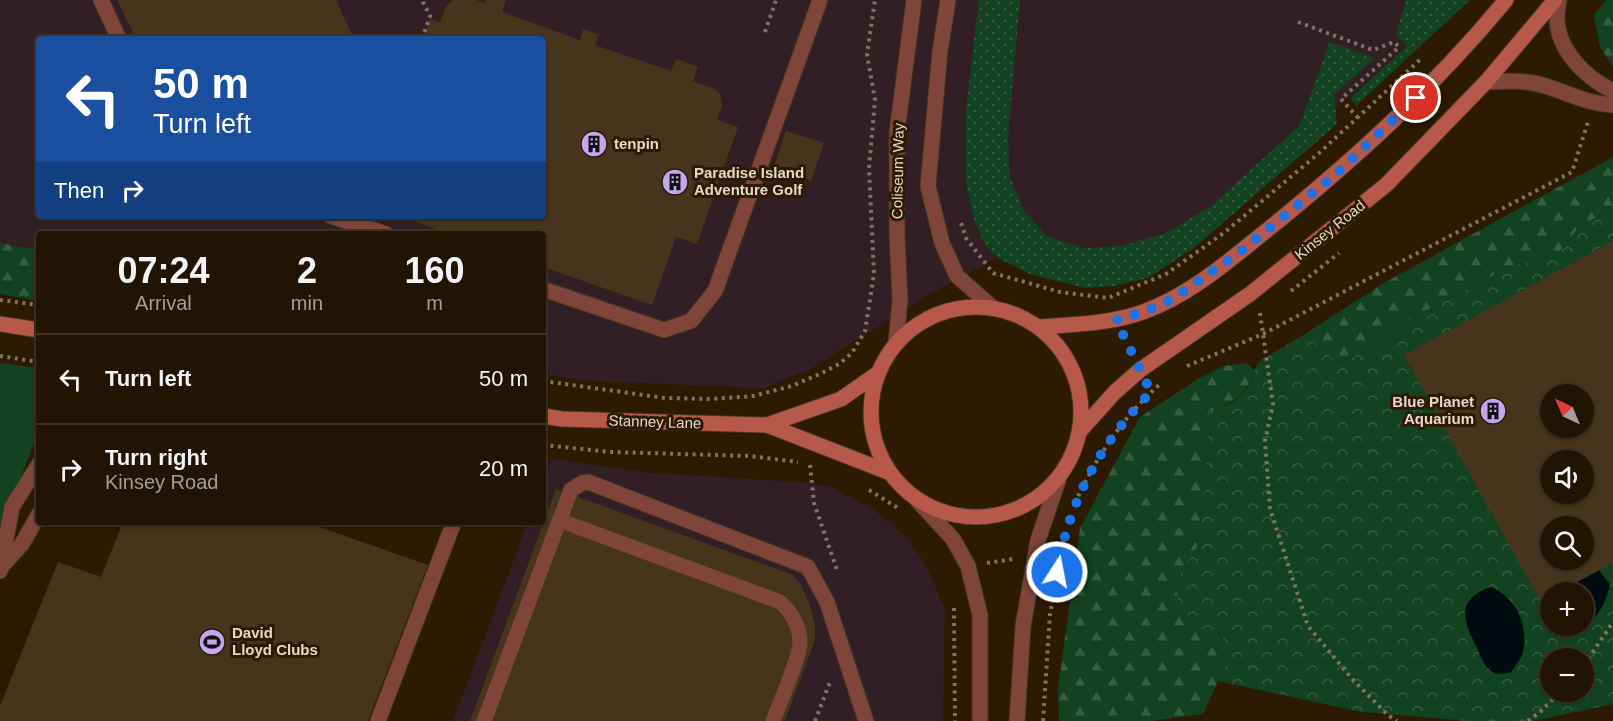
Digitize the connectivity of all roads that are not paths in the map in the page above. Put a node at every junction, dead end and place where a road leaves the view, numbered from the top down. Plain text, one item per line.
1 (101, 0) edge
2 (820, 0) edge
3 (914, 0) edge
4 (948, 0) edge
5 (1506, 0) edge
6 (1557, 0) edge
7 (118, 36) edge
8 (1486, 82) junction
9 (1613, 91) edge
10 (1613, 105) edge
11 (340, 219) edge
12 (377, 231) edge
13 (546, 290) edge
14 (992, 307) junction
15 (0, 324) edge
16 (1040, 327) junction
17 (36, 330) edge
18 (896, 342) junction
19 (877, 374) junction
20 (546, 416) edge
21 (767, 424) junction
22 (1080, 431) junction
23 (36, 469) edge
24 (888, 472) junction
25 (1059, 478) junction
26 (917, 500) junction
27 (36, 519) edge
28 (559, 520) junction
29 (453, 525) edge
30 (1, 569) edge
31 (378, 721) edge
32 (484, 721) edge
33 (773, 721) edge
34 (866, 721) edge
35 (980, 721) edge
36 (1017, 721) edge

1 - 7 street
2 - 13 street
3 - 18 street, Coliseum Way
4 - 14 street, Coliseum Way
5 - 16 main road
6 - 8 main road, Kinsey Road
6 - 9 street
8 - 10 street
8 - 22 main road, Kinsey Road
11 - 12 street
14 - 16 main road
14 - 18 main road
15 - 17 main road
16 - 22 main road
18 - 19 main road
19 - 21 main road, Stanney Lane
19 - 24 main road
20 - 21 main road, Stanney Lane
21 - 24 main road, Stanney Lane
22 - 25 main road
23 - 30 street
24 - 26 main road
25 - 26 main road
25 - 36 street
26 - 35 street
27 - 30 street
28 - 32 street
28 - 33 street
28 - 34 street
29 - 31 street

